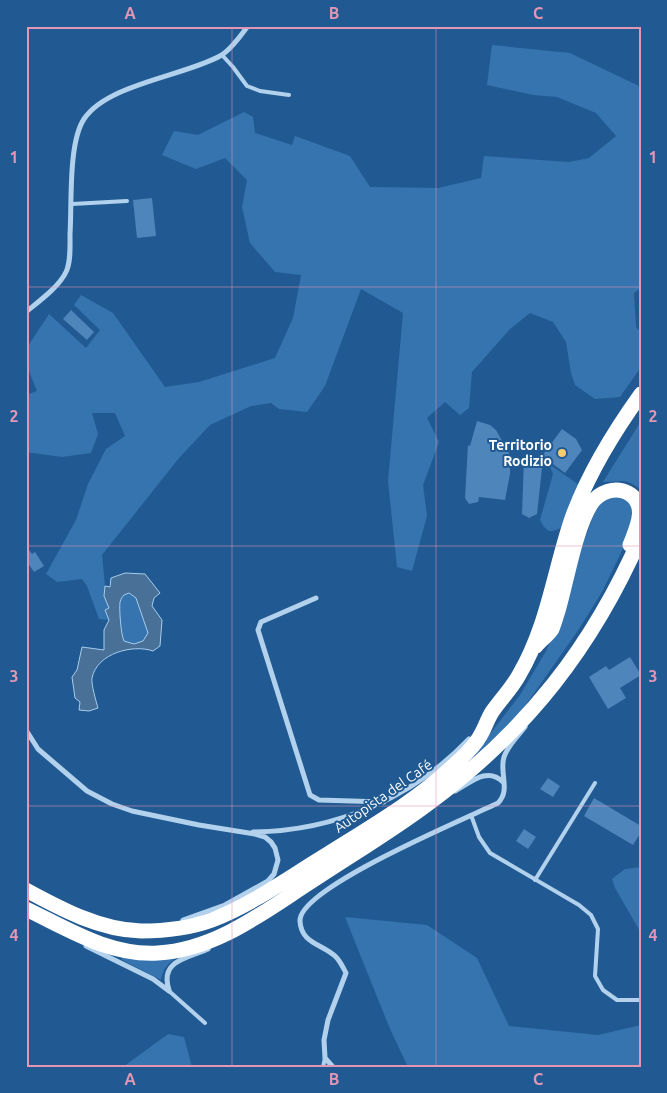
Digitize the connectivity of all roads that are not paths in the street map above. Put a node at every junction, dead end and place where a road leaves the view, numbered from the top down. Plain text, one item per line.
1 (248, 26) edge
2 (222, 55) junction
3 (288, 96) dead end
4 (127, 201) dead end
5 (72, 204) junction
6 (26, 312) edge
7 (641, 394) edge
8 (641, 536) edge
9 (316, 598) dead end
10 (581, 648) junction
11 (532, 649) junction
12 (531, 712) junction
13 (490, 715) junction
14 (26, 730) edge
15 (503, 783) junction
16 (594, 783) dead end
17 (384, 802) junction
18 (430, 803) junction
19 (471, 815) junction
20 (233, 831) junction
21 (535, 880) junction
22 (26, 890) edge
23 (27, 909) edge
24 (77, 915) junction
25 (176, 922) dead end
26 (246, 922) junction
27 (134, 924) dead end
28 (72, 939) dead end
29 (80, 943) dead end
30 (170, 990) junction
31 (641, 1000) edge
32 (205, 1023) dead end
33 (325, 1058) junction
34 (323, 1067) edge
35 (333, 1067) edge

1 - 2 street
2 - 3 lane
2 - 5 street
4 - 5 lane
5 - 6 street
7 - 11 highway, Autopista del Café
8 - 10 highway
9 - 17 street
10 - 11 highway
10 - 12 highway
11 - 13 highway, Autopista del Café
12 - 15 street
12 - 18 highway
13 - 17 street
13 - 24 highway, Autopista del Café
14 - 20 street
15 - 18 street
15 - 19 street
16 - 21 lane
17 - 20 street
18 - 26 highway
19 - 21 lane
19 - 33 street
20 - 25 street
21 - 31 lane
22 - 24 highway, Autopista del Café
23 - 26 highway
23 - 28 street
24 - 27 street
26 - 30 street
29 - 30 street
30 - 32 lane
33 - 34 lane
33 - 35 street

